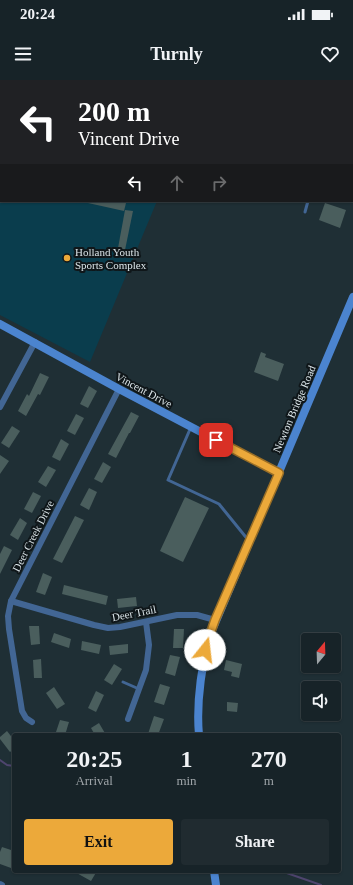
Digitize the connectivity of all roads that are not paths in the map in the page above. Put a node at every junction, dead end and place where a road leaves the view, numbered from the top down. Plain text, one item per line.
1 (308, 202) edge
2 (305, 212) dead end
3 (353, 297) edge
4 (0, 324) edge
5 (35, 342) junction
6 (119, 390) junction
7 (0, 407) edge
8 (191, 427) junction
9 (279, 473) junction
10 (250, 541) junction
11 (11, 601) junction
12 (215, 620) junction
13 (146, 622) junction
14 (123, 682) dead end
15 (139, 688) junction
16 (128, 719) dead end
17 (32, 722) dead end
18 (199, 733) edge
19 (214, 873) edge
20 (216, 885) edge

1 - 2 lane
3 - 9 main road, Newton Bridge Road
4 - 5 main road, Vincent Drive
5 - 6 main road, Vincent Drive
5 - 7 street
6 - 8 main road, Vincent Drive
6 - 11 street, Deer Creek Drive
8 - 9 main road, Vincent Drive
8 - 10 lane
9 - 10 main road, Newton Bridge Road
10 - 12 main road, Newton Bridge Road
11 - 13 street, Deer Trail
11 - 17 street, Deer Creek Drive
12 - 13 street, Deer Trail
12 - 18 main road, Newton Bridge Road
13 - 15 street
14 - 15 lane
15 - 16 street
19 - 20 main road

